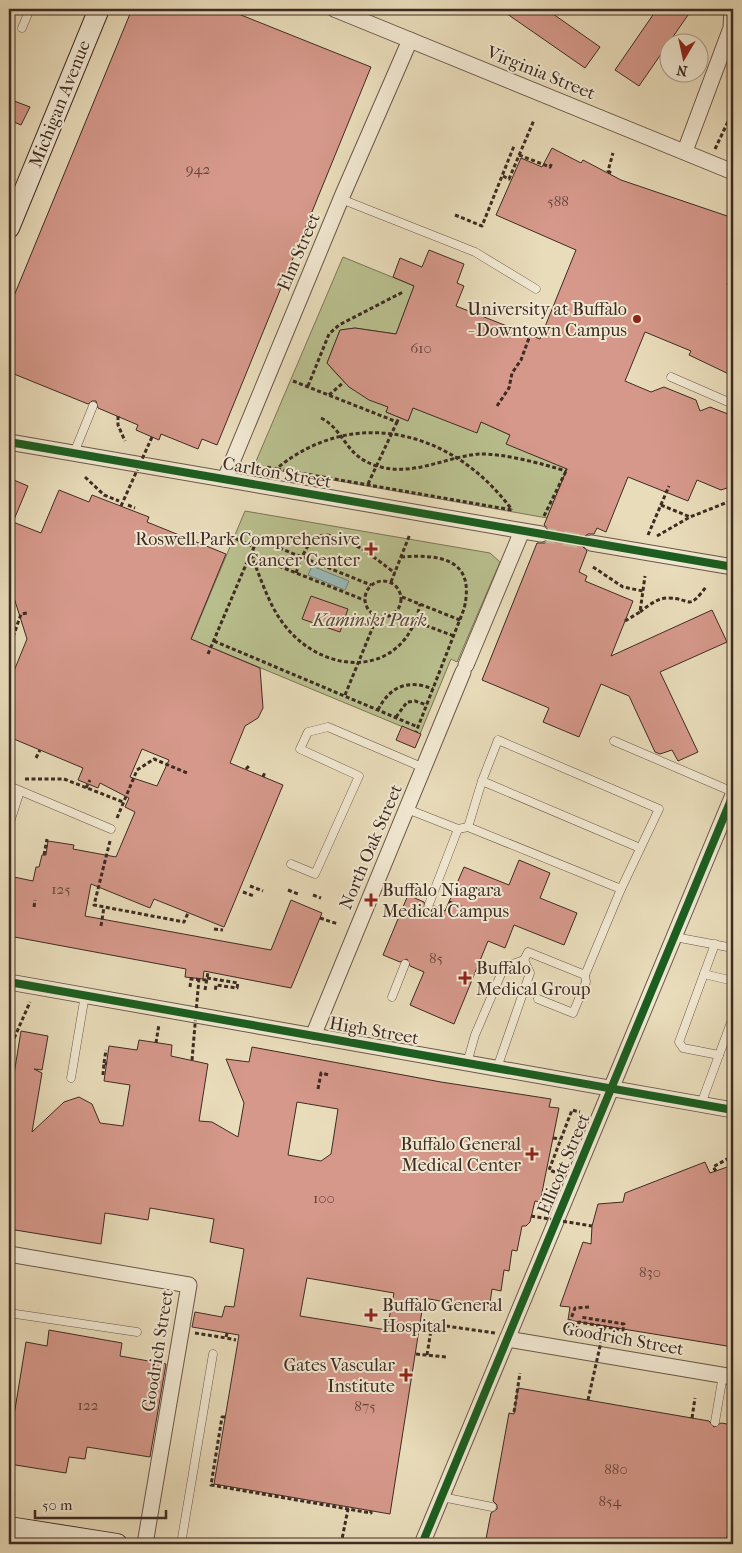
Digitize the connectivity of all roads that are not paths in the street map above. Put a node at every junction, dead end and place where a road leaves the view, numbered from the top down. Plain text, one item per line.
1 (30, 9) edge
2 (99, 9) edge
3 (334, 9) edge
4 (732, 9) edge
5 (22, 28) dead end
6 (410, 40) junction
7 (685, 151) junction
8 (733, 172) edge
9 (341, 199) junction
10 (9, 228) edge
11 (536, 289) dead end
12 (670, 378) dead end
13 (733, 404) edge
14 (92, 406) dead end
15 (9, 442) edge
16 (74, 453) junction
17 (225, 480) junction
18 (522, 531) junction
19 (541, 534) tunnel mouth
20 (591, 543) tunnel mouth
21 (733, 567) edge
22 (614, 741) dead end
23 (424, 768) junction
24 (482, 781) junction
25 (9, 786) edge
26 (20, 791) junction
27 (733, 794) edge
28 (406, 809) junction
29 (9, 825) edge
30 (468, 827) junction
31 (111, 829) dead end
32 (458, 829) junction
33 (640, 848) junction
34 (291, 864) dead end
35 (621, 889) junction
36 (429, 904) dead end
37 (675, 937) junction
38 (715, 944) junction
39 (733, 948) edge
40 (524, 960) junction
41 (405, 964) dead end
42 (704, 974) junction
43 (586, 975) junction
44 (733, 981) edge
45 (9, 982) edge
46 (85, 995) junction
47 (392, 997) dead end
48 (538, 999) dead end
49 (733, 1017) edge
50 (313, 1036) junction
51 (719, 1055) junction
52 (467, 1063) junction
53 (497, 1068) junction
54 (71, 1078) dead end
55 (612, 1088) junction
56 (701, 1104) junction
57 (731, 1106) edge
58 (9, 1254) edge
59 (9, 1313) edge
60 (137, 1332) dead end
61 (501, 1336) junction
62 (213, 1354) dead end
63 (728, 1376) edge
64 (715, 1422) dead end
65 (442, 1497) junction
66 (492, 1507) dead end
67 (9, 1527) edge
68 (117, 1544) edge
69 (145, 1544) edge
70 (181, 1544) edge
71 (422, 1544) edge

1 - 5 lane
2 - 10 street, Michigan Avenue
3 - 6 street, Virginia Street
4 - 7 street
6 - 7 street, Virginia Street
6 - 9 street, Elm Street
7 - 8 street, Virginia Street
9 - 11 lane
9 - 17 street, Elm Street
12 - 13 lane
14 - 16 lane
15 - 16 street, Carlton Street
16 - 17 street, Carlton Street
17 - 18 street, Carlton Street
18 - 19 street, Carlton Street
18 - 23 street, North Oak Street
20 - 21 street
22 - 27 lane
23 - 28 street, North Oak Street
23 - 34 lane
24 - 30 lane
24 - 33 lane
24 - 33 lane
25 - 26 lane
26 - 29 lane
26 - 31 lane
27 - 37 street, Ellicott Street
28 - 32 lane
28 - 50 street, North Oak Street
30 - 32 lane
30 - 35 lane
32 - 36 lane
33 - 35 lane
35 - 43 lane
37 - 38 lane
37 - 55 street, Ellicott Street
38 - 39 lane
38 - 42 lane
40 - 43 lane
40 - 52 lane
40 - 53 lane
41 - 47 lane
42 - 44 lane
42 - 51 lane
43 - 48 lane
45 - 46 street, High Street
46 - 50 street, High Street
46 - 54 lane
49 - 51 lane
50 - 52 street, High Street
51 - 56 lane
52 - 53 street, High Street
53 - 55 street, High Street
55 - 56 street, High Street
55 - 61 street, Ellicott Street
56 - 57 street, High Street
58 - 69 street, Goodrich Street
59 - 60 lane
61 - 63 street, Goodrich Street
61 - 65 street, Ellicott Street
62 - 70 lane
63 - 64 lane
65 - 66 lane
65 - 71 street, Ellicott Street
67 - 68 street

